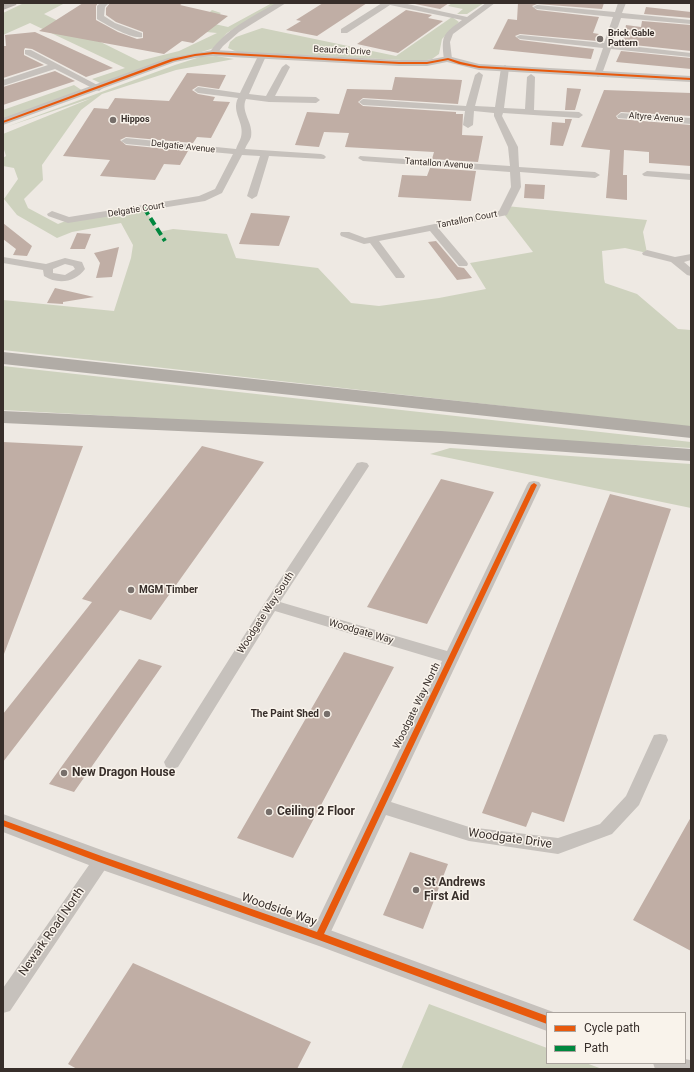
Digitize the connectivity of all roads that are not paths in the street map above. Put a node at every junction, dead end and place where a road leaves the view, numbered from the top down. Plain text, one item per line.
1 (12, 3) edge
2 (105, 3) edge
3 (282, 3) edge
4 (386, 3) edge
5 (392, 3) edge
6 (491, 3) edge
7 (622, 3) edge
8 (538, 6) dead end
9 (3, 8) edge
10 (618, 14) junction
11 (467, 19) junction
12 (691, 22) edge
13 (344, 32) dead end
14 (139, 35) dead end
15 (520, 37) dead end
16 (607, 46) junction
17 (28, 52) dead end
18 (213, 53) junction
19 (691, 54) edge
20 (262, 56) junction
21 (448, 59) junction
22 (55, 66) junction
23 (286, 66) dead end
24 (505, 68) junction
25 (598, 74) junction
26 (479, 75) dead end
27 (531, 77) dead end
28 (691, 79) edge
29 (3, 83) edge
30 (99, 88) junction
31 (198, 90) dead end
32 (244, 96) junction
33 (269, 98) junction
34 (316, 100) dead end
35 (362, 102) dead end
36 (470, 109) junction
37 (498, 110) junction
38 (529, 112) junction
39 (578, 115) dead end
40 (621, 116) dead end
41 (691, 121) edge
42 (3, 122) edge
43 (468, 124) dead end
44 (126, 141) dead end
45 (240, 152) junction
46 (265, 154) junction
47 (321, 157) dead end
48 (363, 158) dead end
49 (515, 169) junction
50 (647, 174) dead end
51 (595, 175) dead end
52 (691, 177) edge
53 (252, 196) dead end
54 (52, 214) dead end
55 (432, 227) junction
56 (346, 234) dead end
57 (372, 239) junction
58 (646, 253) dead end
59 (691, 257) edge
60 (3, 260) edge
61 (675, 260) junction
62 (464, 264) dead end
63 (48, 268) dead end
64 (691, 273) edge
65 (400, 276) dead end
66 (3, 358) edge
67 (3, 417) edge
68 (691, 432) edge
69 (691, 455) edge
70 (362, 466) dead end
71 (534, 485) dead end
72 (271, 605) junction
73 (451, 658) junction
74 (660, 740) dead end
75 (172, 762) dead end
76 (381, 806) junction
77 (3, 823) edge
78 (102, 860) junction
79 (319, 936) junction
80 (3, 1004) edge
81 (546, 1020) edge
82 (667, 1064) edge
83 (681, 1069) edge

1 - 9 main road
2 - 14 street
3 - 18 street
4 - 13 street
5 - 11 street
6 - 11 street
7 - 10 street
8 - 10 street
10 - 12 street
10 - 16 street
11 - 21 street
15 - 16 street
16 - 19 street
16 - 25 street
17 - 22 street
18 - 20 street, Beaufort Drive
18 - 30 street, Beaufort Drive
20 - 21 street, Beaufort Drive
20 - 32 street
21 - 24 street, Beaufort Drive
22 - 29 street
22 - 30 street
23 - 33 street
24 - 25 street, Beaufort Drive
24 - 37 street
25 - 28 street, Beaufort Drive
26 - 36 street
27 - 38 street
30 - 42 street, Beaufort Drive
31 - 32 street
32 - 33 street
32 - 45 street
33 - 34 street
35 - 36 street
36 - 37 street
36 - 43 street
37 - 38 street
37 - 49 street
38 - 39 street
40 - 41 street, Altyre Avenue
44 - 45 street, Delgatie Avenue
45 - 46 street, Delgatie Avenue
45 - 54 street, Delgatie Court
46 - 47 street, Delgatie Avenue
46 - 53 street
48 - 49 street, Tantallon Avenue
49 - 51 street, Tantallon Avenue
49 - 55 street, Tantallon Court
50 - 52 street
55 - 57 street, Tantallon Court
55 - 62 street, Tantallon Court
56 - 57 street, Tantallon Court
57 - 65 street
58 - 61 street
59 - 61 street
60 - 63 street
61 - 64 street
66 - 68 highway
67 - 69 highway
70 - 72 street, Woodgate Way South
71 - 73 street, Woodgate Way North
72 - 73 street, Woodgate Way
72 - 75 street, Woodgate Way South
73 - 76 street, Woodgate Way North
74 - 76 street, Woodgate Drive
76 - 79 street, Woodgate Way North
77 - 78 street, Woodside Way
78 - 79 street, Woodside Way
78 - 80 street, Newark Road North
79 - 81 street, Woodside Way
82 - 83 street

